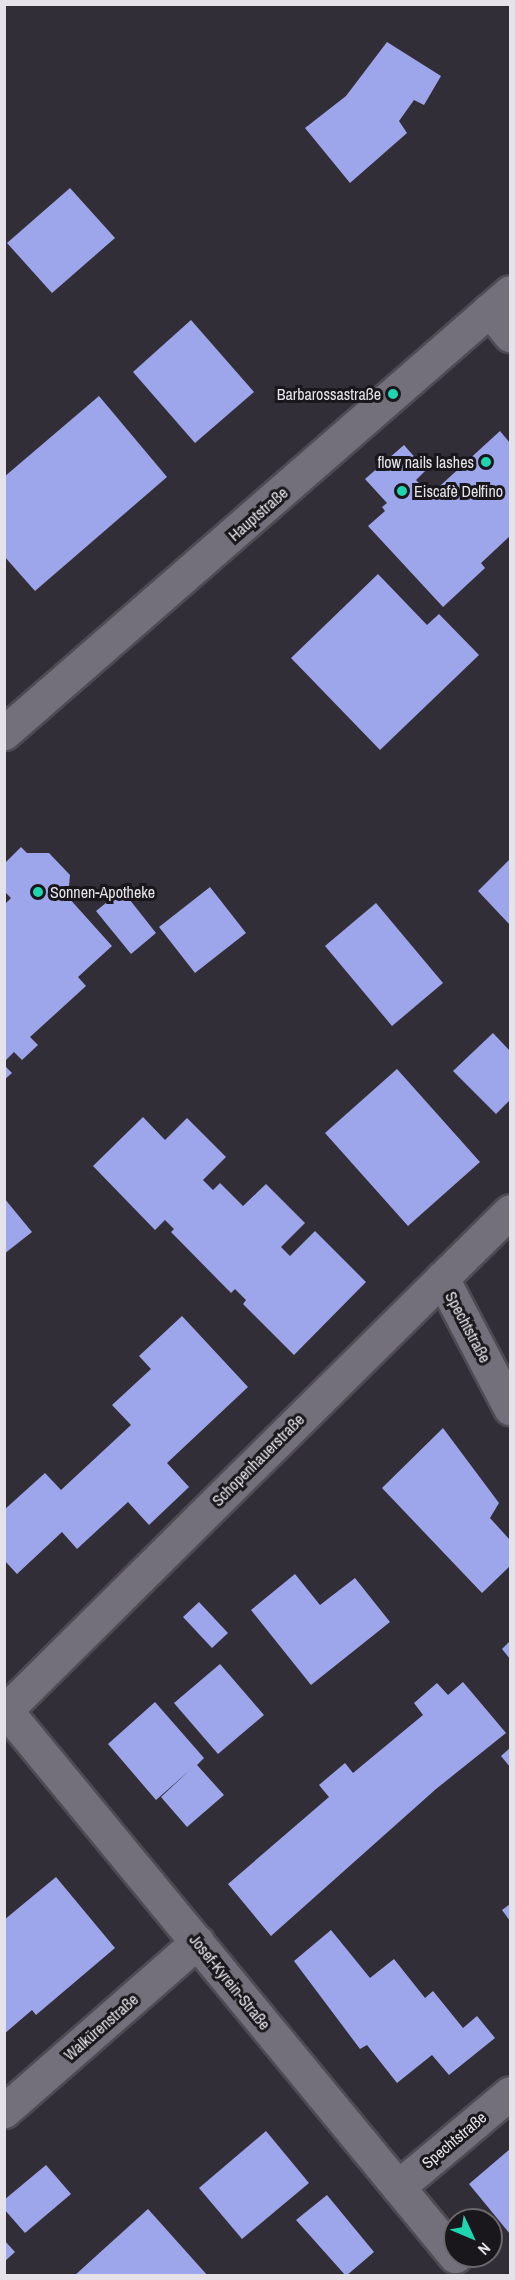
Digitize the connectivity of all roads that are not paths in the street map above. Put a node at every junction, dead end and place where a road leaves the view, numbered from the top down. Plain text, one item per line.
1 (500, 301) edge
2 (510, 334) edge
3 (4, 733) edge
4 (510, 1211) edge
5 (442, 1278) junction
6 (510, 1408) edge
7 (5, 1709) edge
8 (197, 1942) junction
9 (510, 2093) edge
10 (4, 2111) edge
11 (398, 2187) junction
12 (443, 2241) edge

1 - 2 street
1 - 3 street, Hauptstraße
4 - 5 street, Schopenhauerstraße
5 - 6 street, Spechtstraße
5 - 7 street, Schopenhauerstraße
7 - 8 street, Josef-Kyrein-Straße
8 - 10 street, Walkürenstraße
8 - 11 street, Josef-Kyrein-Straße
9 - 11 street, Spechtstraße
11 - 12 street, Josef-Kyrein-Straße

